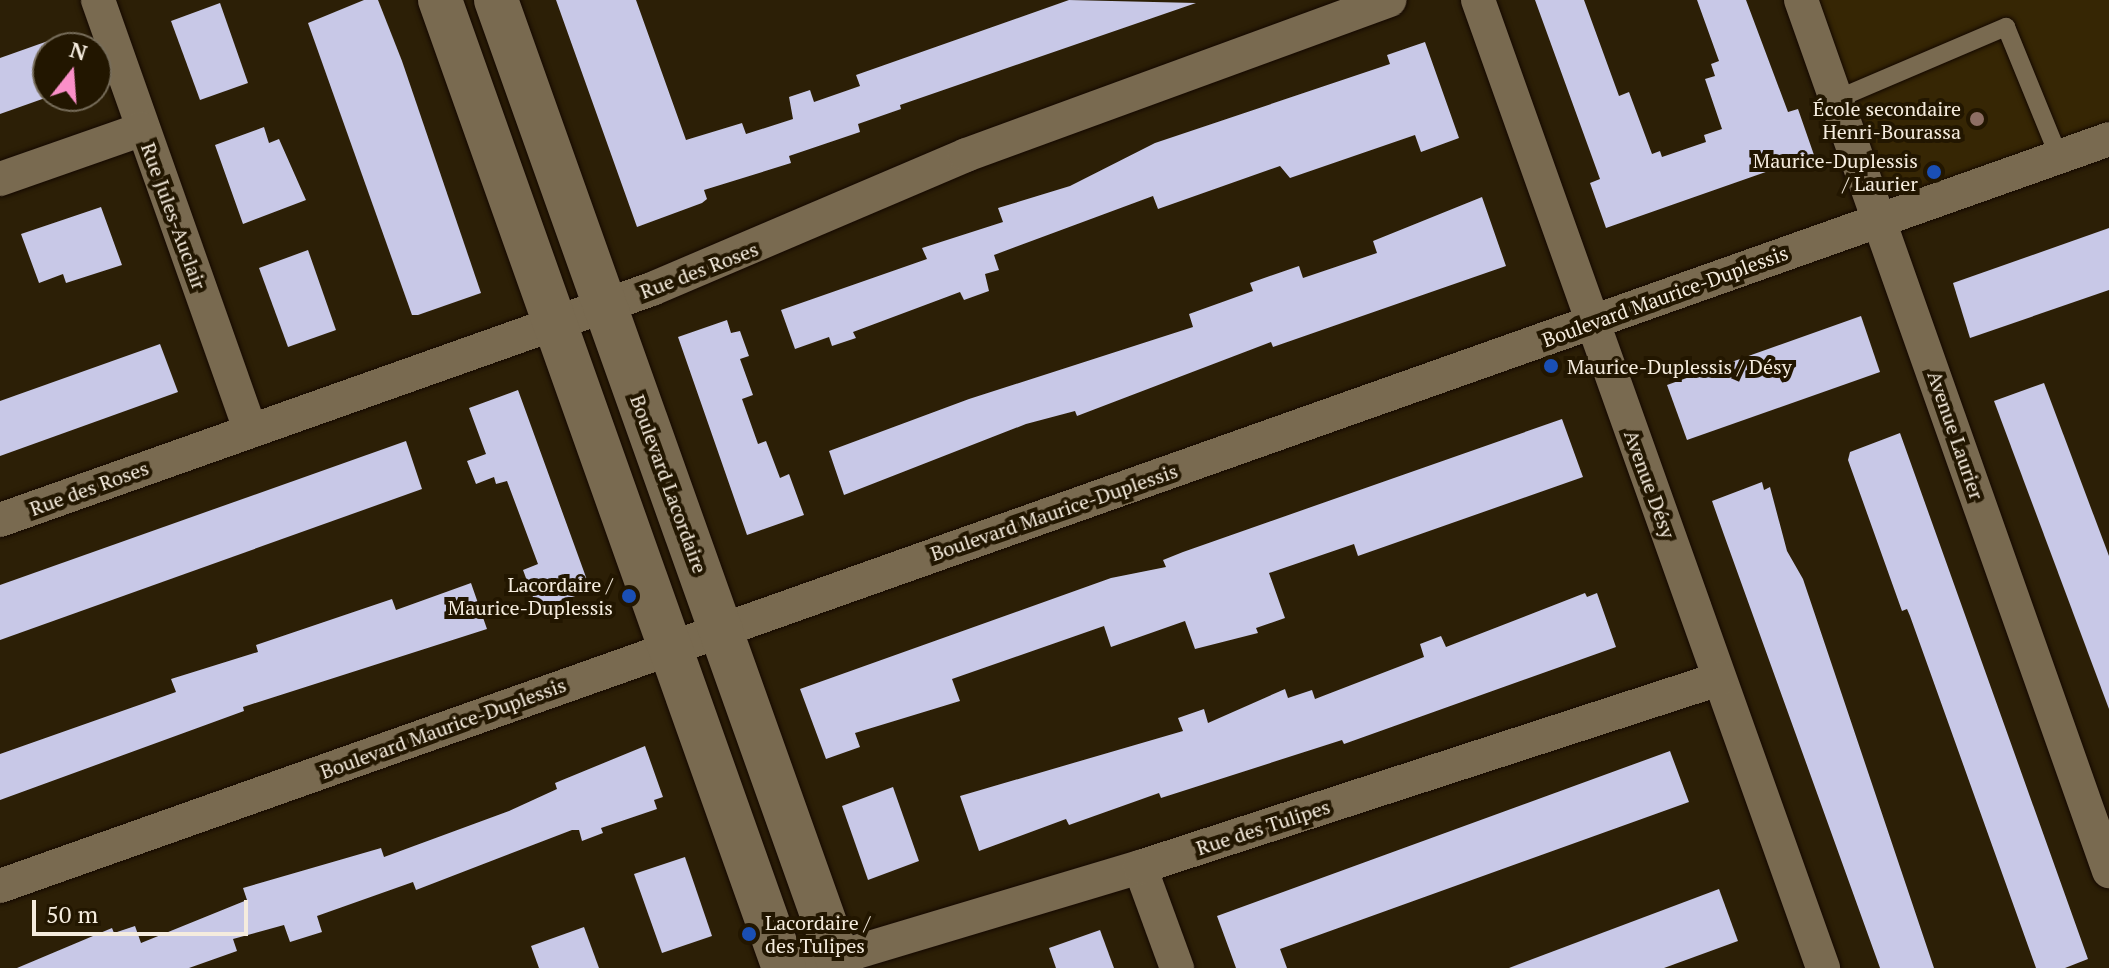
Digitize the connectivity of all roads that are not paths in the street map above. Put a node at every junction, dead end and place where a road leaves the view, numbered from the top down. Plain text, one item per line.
1 (98, 0) edge
2 (440, 0) edge
3 (496, 0) edge
4 (1390, 0) edge
5 (1478, 0) edge
6 (1801, 0) edge
7 (1837, 99) junction
8 (143, 129) junction
9 (2109, 139) edge
10 (2059, 157) junction
11 (0, 179) edge
12 (1881, 219) junction
13 (605, 305) junction
14 (1594, 321) junction
15 (555, 322) junction
16 (251, 431) junction
17 (0, 520) edge
18 (721, 630) junction
19 (672, 647) junction
20 (1719, 679) junction
21 (1140, 867) junction
22 (2109, 871) edge
23 (0, 886) edge
24 (827, 964) edge
25 (784, 968) edge
26 (1177, 968) edge
27 (1823, 968) edge

1 - 8 street, Rue Jules-Auclair
2 - 15 main road
3 - 13 main road, Boulevard Lacordaire
4 - 13 street, Rue des Roses
5 - 14 street, Avenue Désy
6 - 7 street, Avenue Laurier
7 - 10 lane
7 - 12 street, Avenue Laurier
8 - 11 street
8 - 16 street, Rue Jules-Auclair
9 - 10 street, Boulevard Maurice-Duplessis
10 - 12 street, Boulevard Maurice-Duplessis
12 - 14 street, Boulevard Maurice-Duplessis
12 - 22 street, Avenue Laurier
13 - 15 street, Rue des Roses
13 - 18 main road, Boulevard Lacordaire
14 - 18 street, Boulevard Maurice-Duplessis
14 - 20 street, Avenue Désy
15 - 16 street, Rue des Roses
15 - 19 main road
16 - 17 street, Rue des Roses
18 - 19 street, Boulevard Maurice-Duplessis
18 - 24 main road, Boulevard Lacordaire
19 - 23 street, Boulevard Maurice-Duplessis
19 - 25 main road
20 - 21 street, Rue des Tulipes
20 - 27 street, Avenue Désy
21 - 24 street, Rue des Tulipes
21 - 26 street

